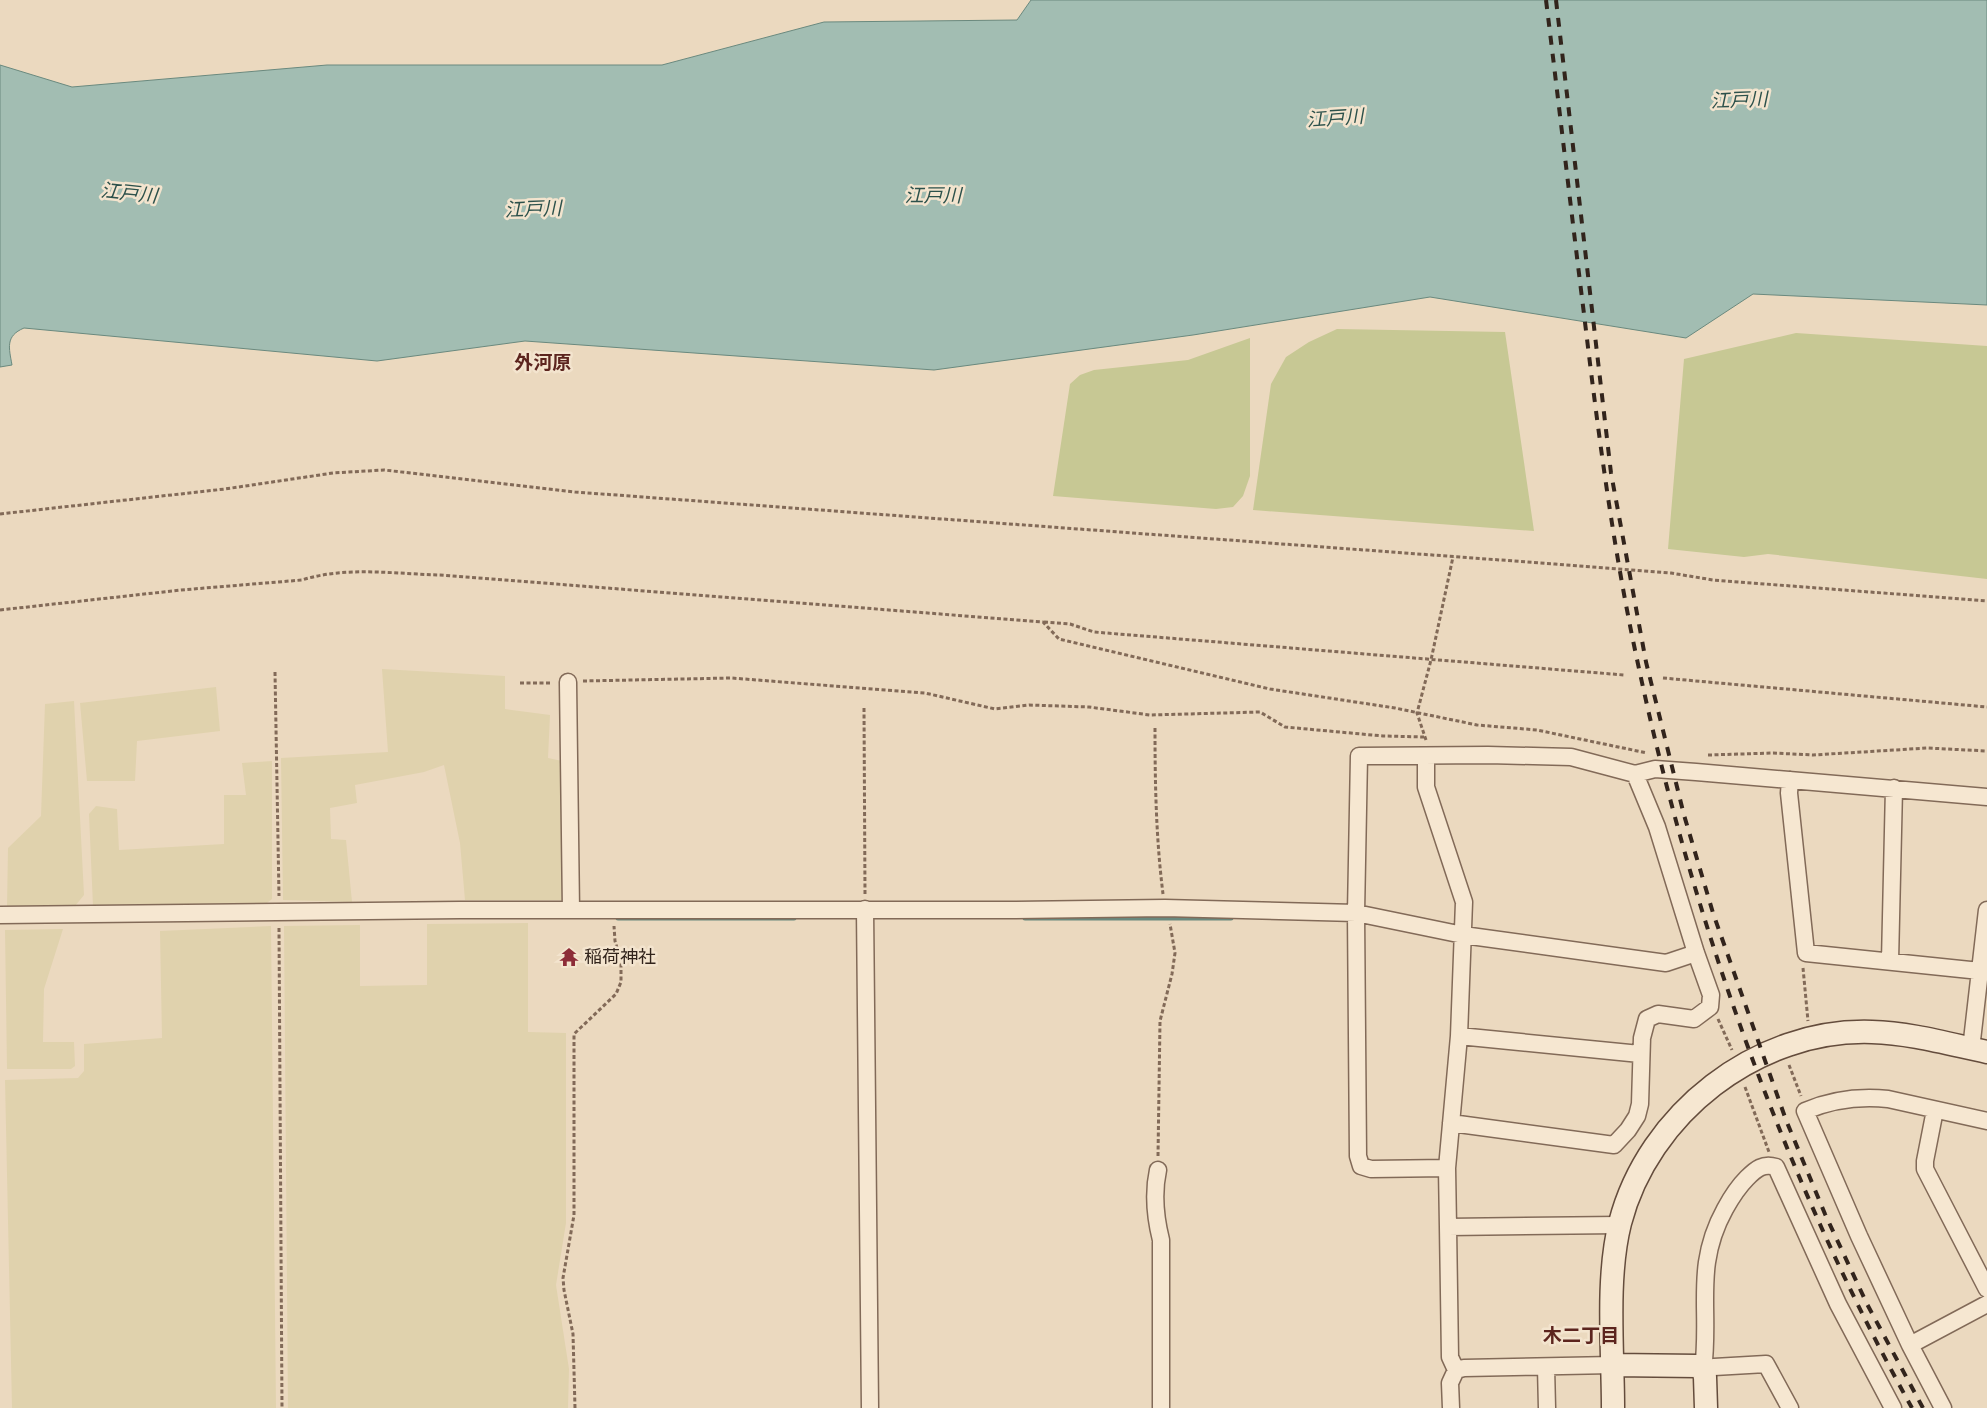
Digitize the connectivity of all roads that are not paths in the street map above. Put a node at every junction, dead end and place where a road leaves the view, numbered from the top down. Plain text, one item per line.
1 (568, 682) road end
2 (1426, 756) junction
3 (1635, 774) junction
4 (1790, 780) junction
5 (1894, 788) junction
6 (1987, 797) edge
7 (570, 910) junction
8 (1987, 910) edge
9 (1356, 913) junction
10 (0, 915) edge
11 (865, 917) junction
12 (1463, 935) junction
13 (1696, 953) junction
14 (1890, 962) junction
15 (1980, 971) junction
16 (1458, 1036) junction
17 (1979, 1050) edge
18 (1640, 1054) junction
19 (1935, 1110) junction
20 (1987, 1121) edge
21 (1451, 1123) junction
22 (1447, 1168) junction
23 (1158, 1170) road end
24 (1620, 1225) junction
25 (1448, 1228) junction
26 (1987, 1289) edge
27 (1987, 1304) edge
28 (1910, 1345) junction
29 (1613, 1365) junction
30 (1546, 1367) junction
31 (1456, 1370) junction
32 (1703, 1370) junction
33 (870, 1408) edge
34 (1161, 1408) edge
35 (1451, 1408) edge
36 (1547, 1408) edge
37 (1613, 1408) edge
38 (1706, 1408) edge
39 (1790, 1408) edge
40 (1893, 1408) edge
41 (1942, 1408) edge

1 - 7 street
2 - 3 street
2 - 9 street
2 - 12 street
3 - 4 street
3 - 13 street
4 - 5 street
4 - 14 street
5 - 6 street
5 - 14 street
7 - 10 street
7 - 11 street
8 - 15 street
9 - 11 street
9 - 12 street
9 - 22 street
11 - 33 street
12 - 13 street
12 - 16 street
13 - 18 street
14 - 15 street
15 - 17 street
16 - 18 street
16 - 21 street
17 - 24 street
18 - 21 street
19 - 20 street
19 - 26 street
19 - 28 street
21 - 22 street
22 - 25 street
23 - 34 street
24 - 25 street
24 - 29 street
25 - 31 street
27 - 28 street
28 - 41 street
29 - 30 street
29 - 32 street
29 - 37 street
30 - 31 street
30 - 36 street
31 - 35 street
32 - 38 street
32 - 39 street
32 - 40 street

